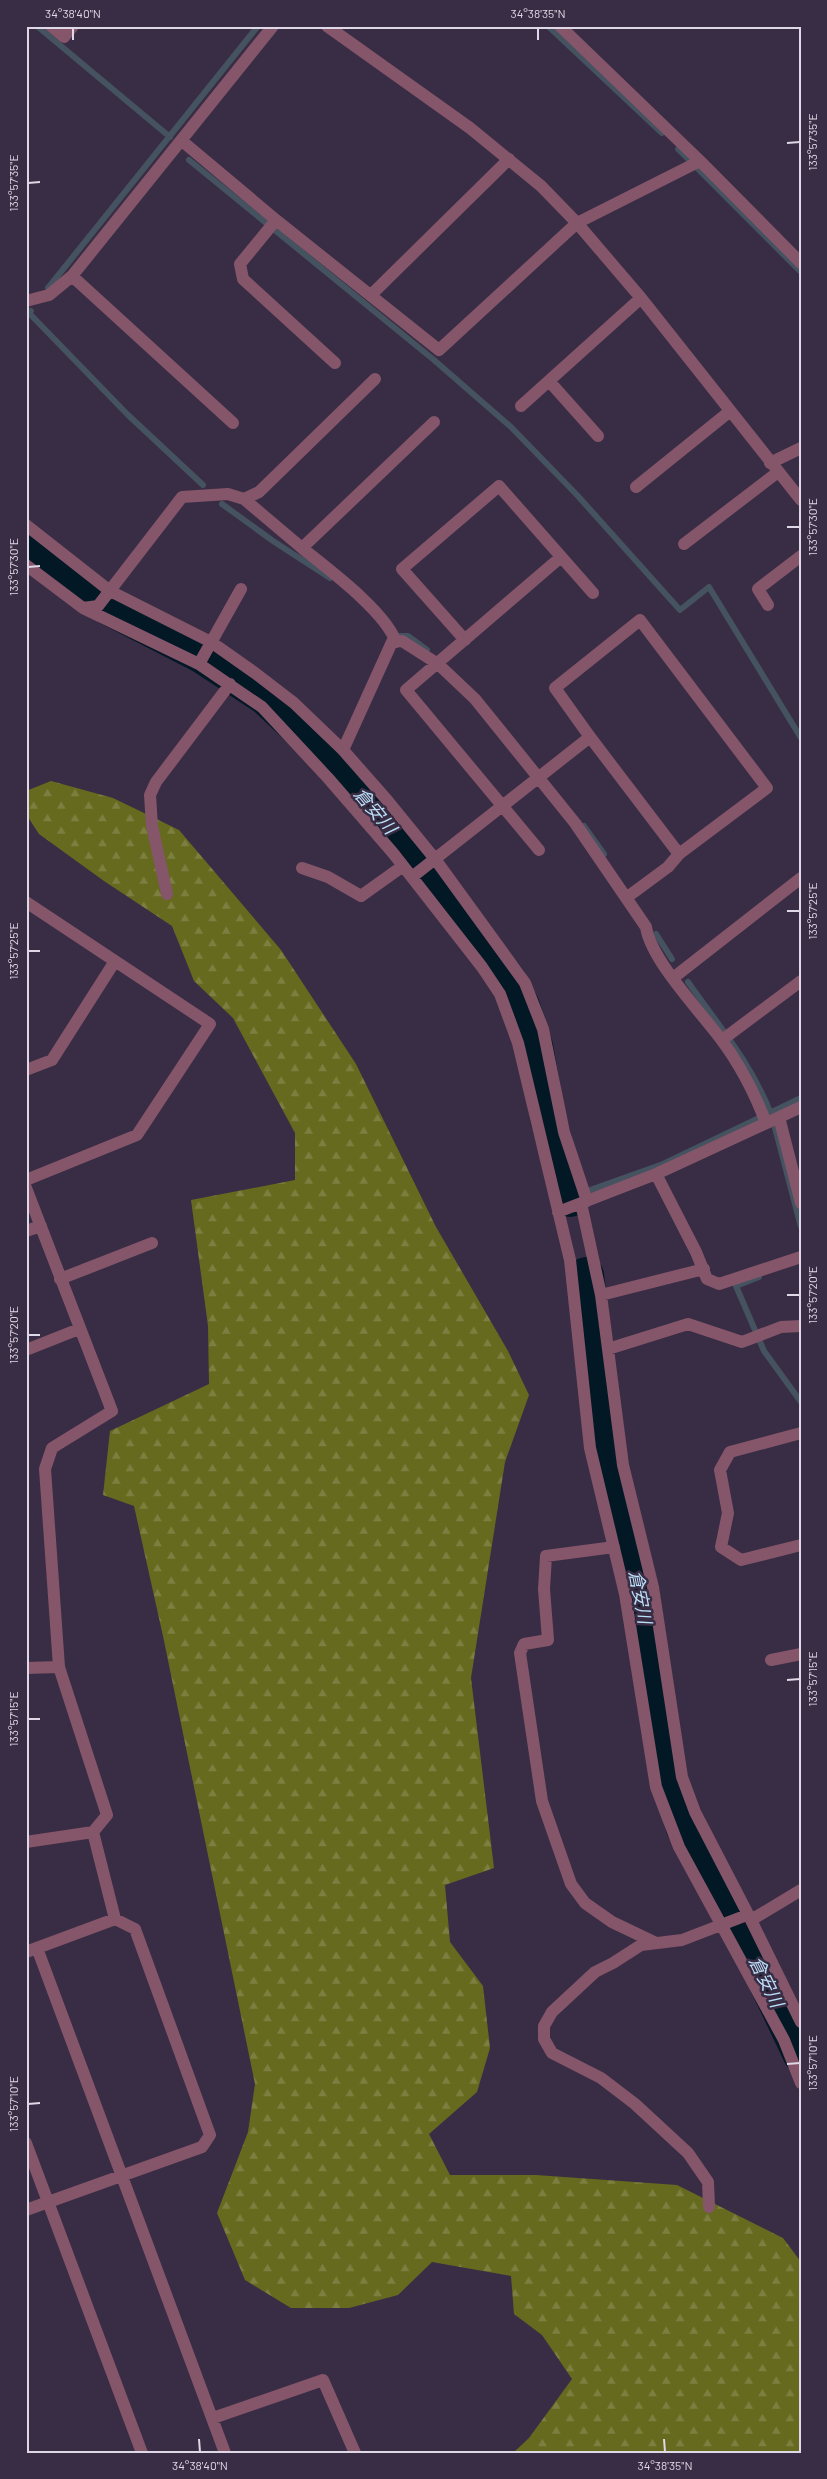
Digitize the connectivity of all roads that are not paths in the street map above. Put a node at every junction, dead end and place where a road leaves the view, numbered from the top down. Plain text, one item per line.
1 (51, 26) edge
2 (73, 26) edge
3 (273, 26) edge
4 (327, 26) edge
5 (560, 26) edge
6 (182, 141) junction
7 (509, 159) junction
8 (696, 163) junction
9 (577, 223) junction
10 (273, 224) junction
11 (801, 263) edge
12 (72, 276) junction
13 (371, 295) junction
14 (641, 298) junction
15 (26, 301) edge
16 (335, 363) dead end
17 (375, 378) dead end
18 (549, 381) junction
19 (521, 406) dead end
20 (729, 412) junction
21 (434, 422) dead end
22 (232, 423) dead end
23 (598, 436) dead end
24 (801, 448) edge
25 (774, 468) junction
26 (636, 486) dead end
27 (244, 499) junction
28 (801, 500) edge
29 (26, 525) edge
30 (684, 544) dead end
31 (302, 548) junction
32 (801, 556) edge
33 (561, 557) junction
34 (26, 565) edge
35 (241, 589) dead end
36 (110, 591) junction
37 (593, 593) dead end
38 (768, 605) dead end
39 (83, 608) junction
40 (394, 638) junction
41 (465, 640) junction
42 (210, 643) junction
43 (199, 663) junction
44 (438, 664) junction
45 (230, 684) junction
46 (590, 737) junction
47 (343, 750) junction
48 (541, 776) junction
49 (502, 805) junction
50 (539, 850) dead end
51 (679, 854) junction
52 (432, 861) junction
53 (403, 866) junction
54 (302, 868) dead end
55 (415, 875) junction
56 (801, 878) edge
57 (167, 894) dead end
58 (626, 898) junction
59 (26, 902) edge
60 (114, 961) junction
61 (673, 978) junction
62 (801, 981) edge
63 (726, 1037) junction
64 (26, 1070) edge
65 (801, 1107) edge
66 (779, 1117) junction
67 (764, 1118) junction
68 (656, 1174) junction
69 (26, 1180) edge
70 (26, 1188) edge
71 (584, 1202) junction
72 (801, 1202) edge
73 (558, 1212) junction
74 (41, 1226) junction
75 (26, 1231) edge
76 (152, 1243) dead end
77 (801, 1257) edge
78 (593, 1263) junction
79 (571, 1268) junction
80 (704, 1269) junction
81 (60, 1279) junction
82 (601, 1295) junction
83 (801, 1326) edge
84 (79, 1329) junction
85 (608, 1349) junction
86 (26, 1350) edge
87 (801, 1433) edge
88 (801, 1545) edge
89 (614, 1547) junction
90 (801, 1654) edge
91 (771, 1660) dead end
92 (60, 1667) junction
93 (26, 1668) edge
94 (93, 1832) junction
95 (26, 1842) edge
96 (801, 1890) edge
97 (750, 1918) junction
98 (115, 1919) junction
99 (720, 1924) junction
100 (656, 1943) junction
101 (32, 1950) edge
102 (801, 2022) edge
103 (801, 2083) edge
104 (26, 2143) edge
105 (122, 2176) junction
106 (48, 2202) junction
107 (709, 2208) dead end
108 (26, 2210) edge
109 (213, 2418) junction
110 (142, 2453) edge
111 (225, 2453) edge
112 (355, 2453) edge

1 - 2 street
3 - 6 street
4 - 7 street
5 - 8 street
6 - 10 street
6 - 12 street
7 - 9 street
7 - 13 street
8 - 9 street
8 - 11 street
9 - 13 street
9 - 14 street
10 - 13 street
10 - 16 street
12 - 15 street
12 - 22 street
14 - 18 street
14 - 20 street
17 - 27 street
18 - 19 street
18 - 23 street
20 - 25 street
20 - 26 street
21 - 31 street
24 - 25 street
25 - 28 street
25 - 30 street
27 - 31 street
27 - 36 street
29 - 36 street
31 - 40 street
32 - 38 street
33 - 37 street
33 - 41 street
33 - 41 street
34 - 39 street
35 - 42 street
36 - 39 street
36 - 42 street
39 - 43 street
40 - 44 street
40 - 47 street
41 - 44 street
42 - 43 street
42 - 47 street
43 - 45 street
44 - 48 street
44 - 49 street
45 - 53 street
45 - 57 street
46 - 48 street
46 - 51 street
46 - 51 street
47 - 52 street
48 - 49 street
48 - 58 street
49 - 50 street
49 - 52 street
51 - 58 street
52 - 55 street
52 - 71 street
53 - 54 street
53 - 55 street
55 - 73 street
56 - 61 street
58 - 61 street
59 - 60 street
60 - 64 street
60 - 69 street
61 - 63 street
62 - 63 street
63 - 67 street
65 - 66 street
66 - 67 street
66 - 72 street
67 - 68 street
68 - 71 street
68 - 80 street
70 - 74 street
71 - 73 street
71 - 78 street
73 - 79 street
74 - 75 street
74 - 81 street
76 - 81 street
77 - 80 street
78 - 79 street
78 - 82 street
79 - 89 street
80 - 82 street
81 - 84 street
82 - 85 street
83 - 85 street
84 - 86 street
84 - 92 street
85 - 97 street
87 - 88 street
89 - 99 street
89 - 100 street
90 - 91 street
92 - 93 street
92 - 94 street
94 - 95 street
94 - 98 street
96 - 97 street
97 - 99 street
97 - 102 street
98 - 101 street
98 - 105 street
99 - 100 street
99 - 103 street
100 - 107 street
101 - 105 street
104 - 106 street
105 - 106 street
105 - 109 street
106 - 108 street
106 - 110 street
109 - 111 street
109 - 112 street

